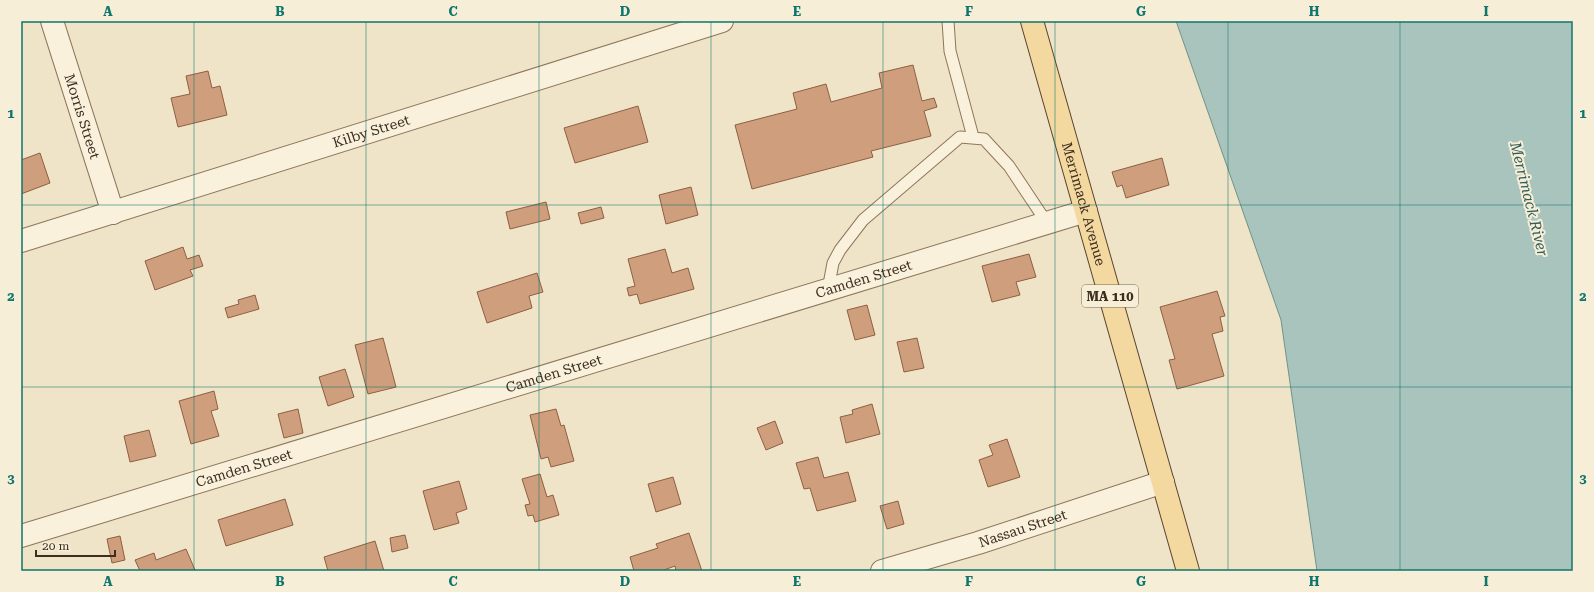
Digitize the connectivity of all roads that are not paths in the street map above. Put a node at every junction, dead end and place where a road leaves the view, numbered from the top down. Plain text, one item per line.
1 (52, 21) edge
2 (722, 21) edge
3 (948, 21) edge
4 (1032, 21) edge
5 (973, 137) junction
6 (1086, 211) junction
7 (113, 213) junction
8 (1047, 223) junction
9 (21, 241) edge
10 (832, 288) junction
11 (1163, 482) junction
12 (21, 536) edge
13 (882, 571) edge
14 (1188, 571) edge

1 - 7 street, Morris Street
2 - 7 street, Kilby Street
3 - 5 lane
4 - 6 main road, Merrimack Avenue / MA 110
5 - 8 lane
5 - 10 lane
6 - 8 street, Camden Street
6 - 11 main road, Merrimack Avenue / MA 110
7 - 9 street, Kilby Street
8 - 10 street, Camden Street
10 - 12 street, Camden Street
11 - 13 street, Nassau Street
11 - 14 main road, Merrimack Avenue / MA 110

